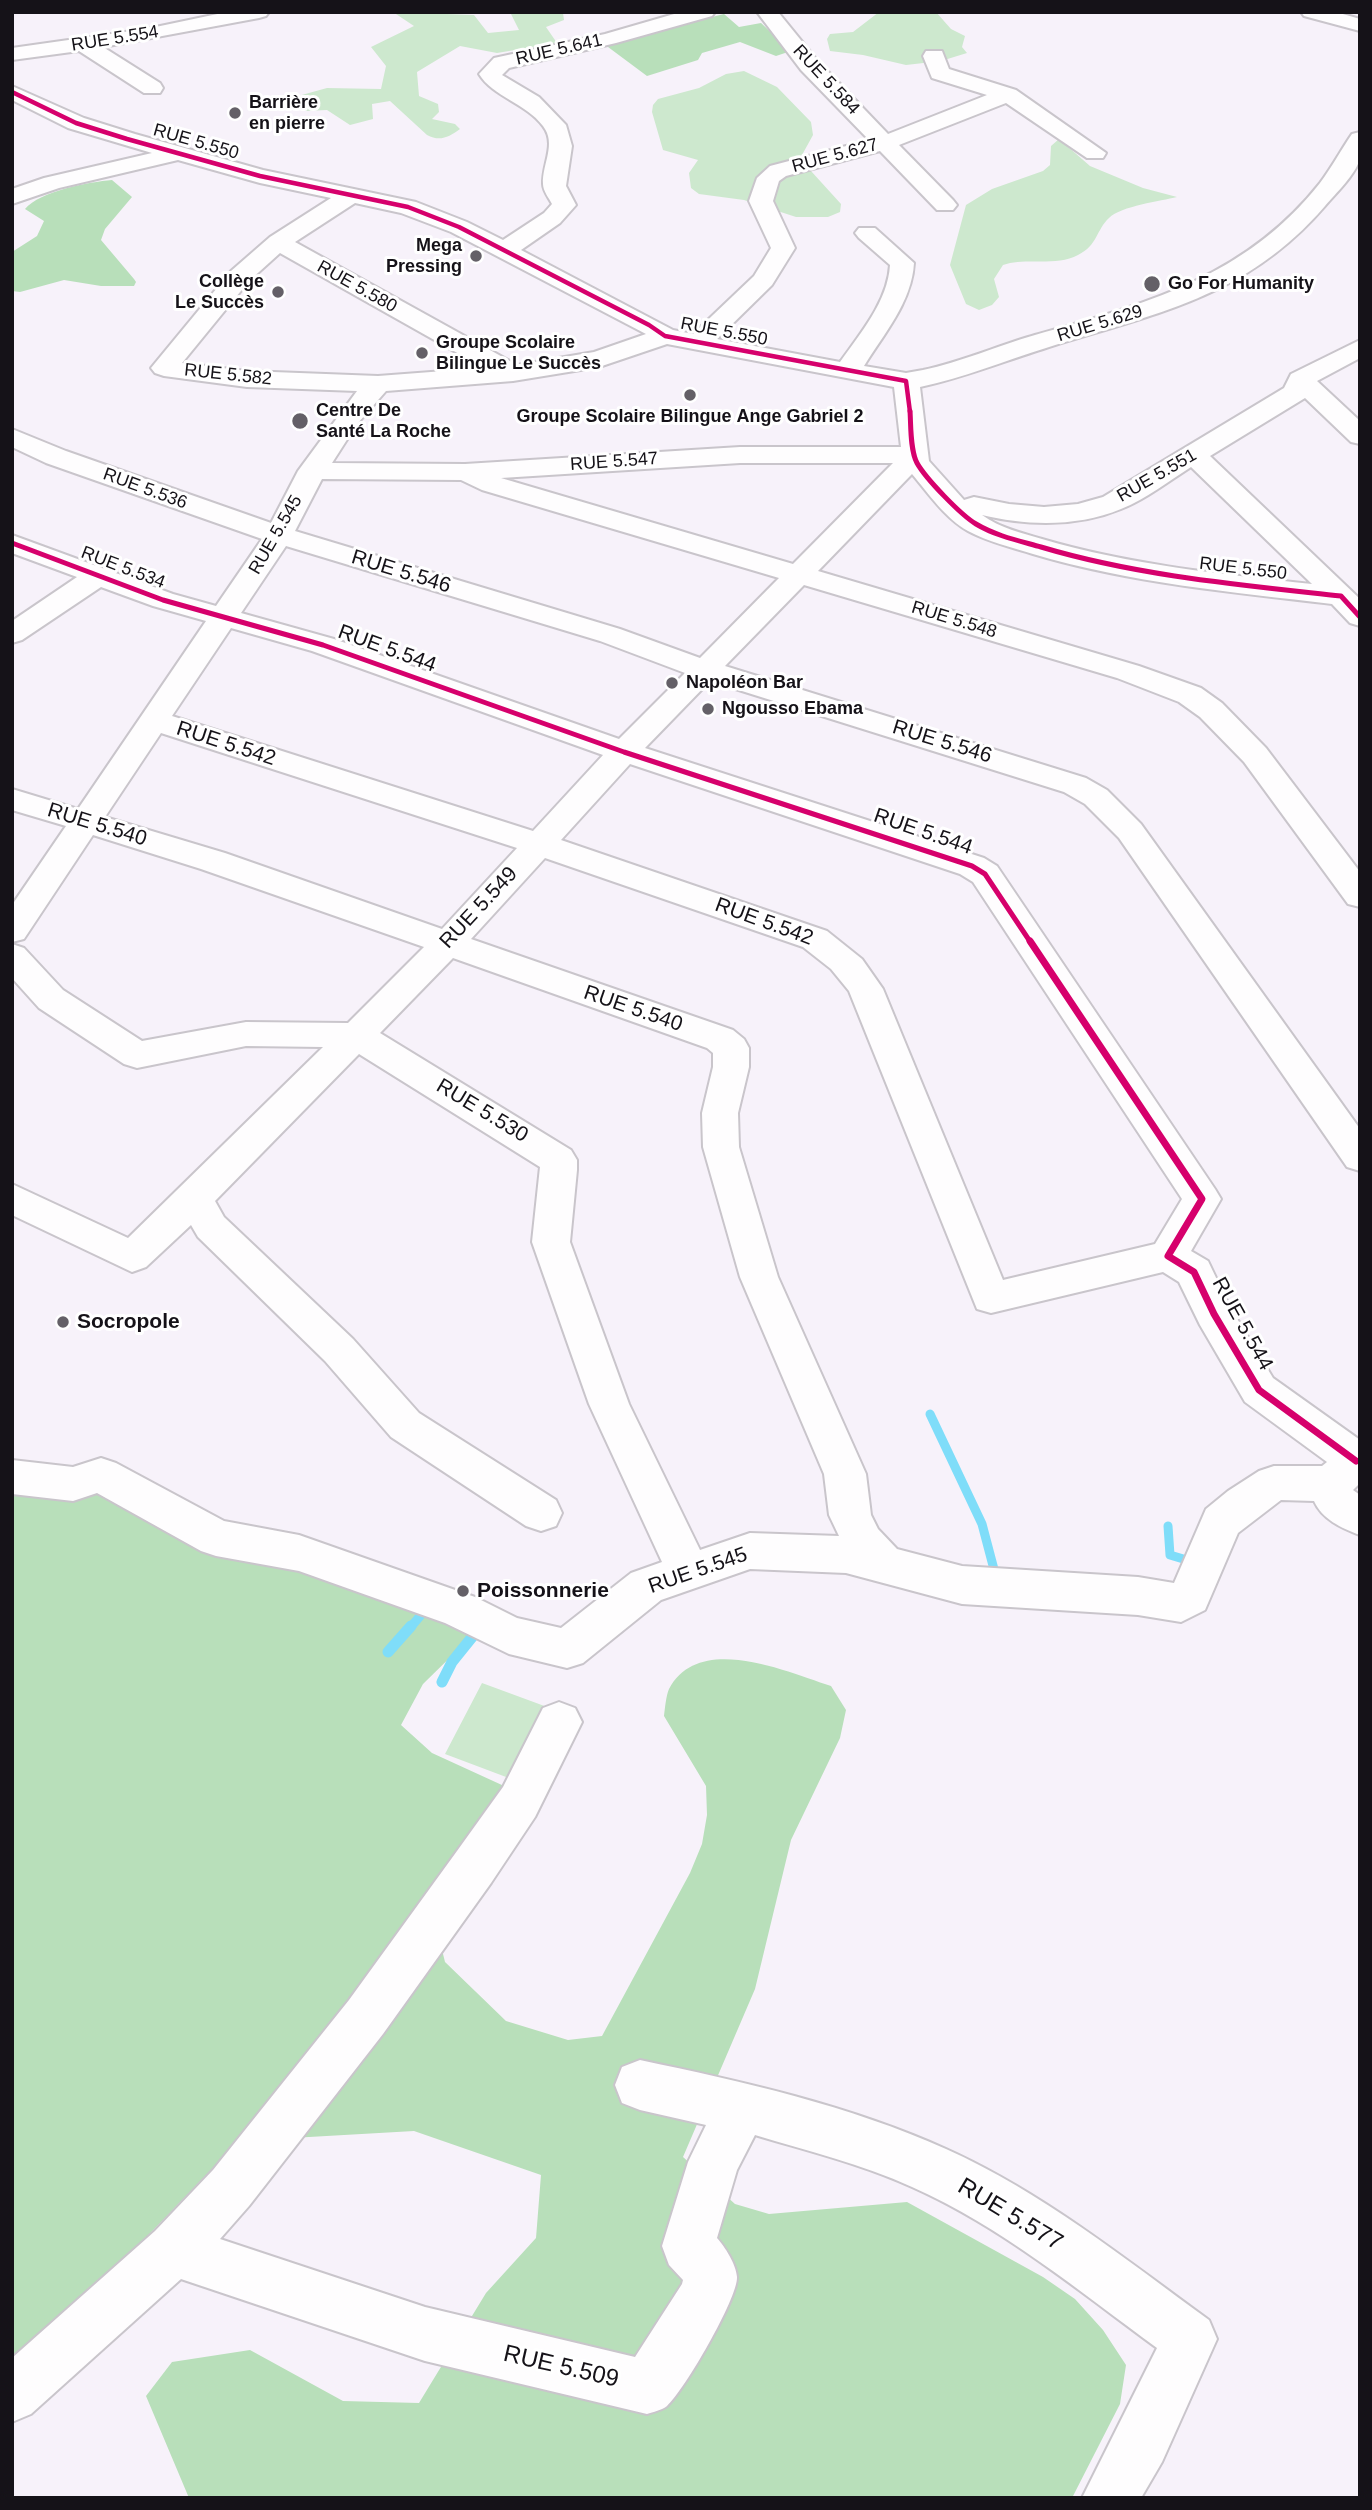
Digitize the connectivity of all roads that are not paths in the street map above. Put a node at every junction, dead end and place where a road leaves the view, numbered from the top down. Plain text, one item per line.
1 (259, 12) edge
2 (705, 12) edge
3 (767, 12) edge
4 (1311, 12) edge
5 (1360, 24) edge
6 (83, 44) junction
7 (12, 54) edge
8 (934, 56) dead end
9 (152, 88) dead end
10 (12, 92) edge
11 (1009, 95) junction
12 (1360, 139) edge
13 (884, 143) junction
14 (178, 153) junction
15 (1095, 153) dead end
16 (351, 195) junction
17 (12, 197) edge
18 (945, 205) dead end
19 (867, 233) dead end
20 (278, 242) junction
21 (505, 250) junction
22 (664, 336) junction
23 (699, 342) junction
24 (1360, 348) edge
25 (847, 372) junction
26 (513, 373) junction
27 (1300, 379) junction
28 (906, 381) junction
29 (378, 384) junction
30 (1358, 432) edge
31 (12, 437) edge
32 (1194, 455) junction
33 (921, 466) junction
34 (312, 471) junction
35 (465, 472) junction
36 (279, 535) junction
37 (12, 543) edge
38 (801, 574) junction
39 (98, 576) junction
40 (1341, 596) junction
41 (1360, 617) edge
42 (224, 618) junction
43 (12, 634) edge
44 (705, 670) junction
45 (155, 721) junction
46 (624, 752) junction
47 (12, 799) edge
48 (88, 821) junction
49 (538, 844) junction
50 (1360, 896) edge
51 (12, 931) edge
52 (448, 943) junction
53 (12, 956) edge
54 (356, 1034) junction
55 (1360, 1157) edge
56 (12, 1198) edge
57 (195, 1198) junction
58 (1168, 1256) junction
59 (1349, 1467) edge
60 (12, 1477) edge
61 (541, 1513) dead end
62 (1360, 1517) edge
63 (882, 1562) junction
64 (687, 1571) junction
65 (559, 1722) dead end
66 (640, 2085) dead end
67 (742, 2108) junction
68 (174, 2250) junction
69 (12, 2395) edge
70 (1110, 2498) edge

1 - 6 street, RUE 5.554
2 - 21 street, RUE 5.641
3 - 13 street, RUE 5.584
4 - 5 street
6 - 7 street, RUE 5.554
6 - 9 street
8 - 11 street
10 - 14 street, RUE 5.550
11 - 13 street, RUE 5.627
11 - 15 street
12 - 28 street, RUE 5.629
13 - 18 street, RUE 5.584
13 - 23 street, RUE 5.627
14 - 16 street, RUE 5.550
14 - 17 street
16 - 20 street
16 - 21 street, RUE 5.550
19 - 25 street
20 - 26 street, RUE 5.580
20 - 29 street, RUE 5.582
21 - 22 street, RUE 5.550
22 - 23 street, RUE 5.550
22 - 26 street
23 - 25 street, RUE 5.550
24 - 27 street, RUE 5.551
25 - 28 street, RUE 5.550
26 - 29 street
27 - 30 street
27 - 32 street, RUE 5.551
28 - 33 street
29 - 34 street, RUE 5.545
31 - 36 street, RUE 5.536
32 - 33 street, RUE 5.551
32 - 40 street
33 - 35 street, RUE 5.547
33 - 38 street, RUE 5.549
33 - 40 street, RUE 5.550
34 - 35 street, RUE 5.547
34 - 36 street, RUE 5.545
35 - 38 street, RUE 5.548
36 - 42 street, RUE 5.545
36 - 44 street, RUE 5.546
37 - 39 street, RUE 5.534
38 - 44 street, RUE 5.549
38 - 50 street, RUE 5.548
39 - 42 street, RUE 5.534
39 - 43 street
40 - 41 street
42 - 45 street, RUE 5.545
42 - 46 street, RUE 5.544
44 - 46 street, RUE 5.549
44 - 55 street, RUE 5.546
45 - 48 street, RUE 5.545
45 - 49 street, RUE 5.542
46 - 49 street, RUE 5.549
46 - 58 street, RUE 5.544
47 - 48 street, RUE 5.540
48 - 51 street, RUE 5.545
48 - 52 street, RUE 5.540
49 - 52 street, RUE 5.549
49 - 58 street, RUE 5.542
52 - 54 street, RUE 5.549
52 - 63 street, RUE 5.540
53 - 54 street
54 - 57 street, RUE 5.549
54 - 64 street, RUE 5.530
56 - 57 street, RUE 5.549
57 - 61 street
58 - 59 street, RUE 5.544
59 - 62 street, RUE 5.544
59 - 63 street, RUE 5.545
60 - 64 street, RUE 5.545
63 - 64 street, RUE 5.545
65 - 68 street
66 - 67 street, RUE 5.577
67 - 68 street, RUE 5.509
67 - 70 street, RUE 5.577
68 - 69 street

